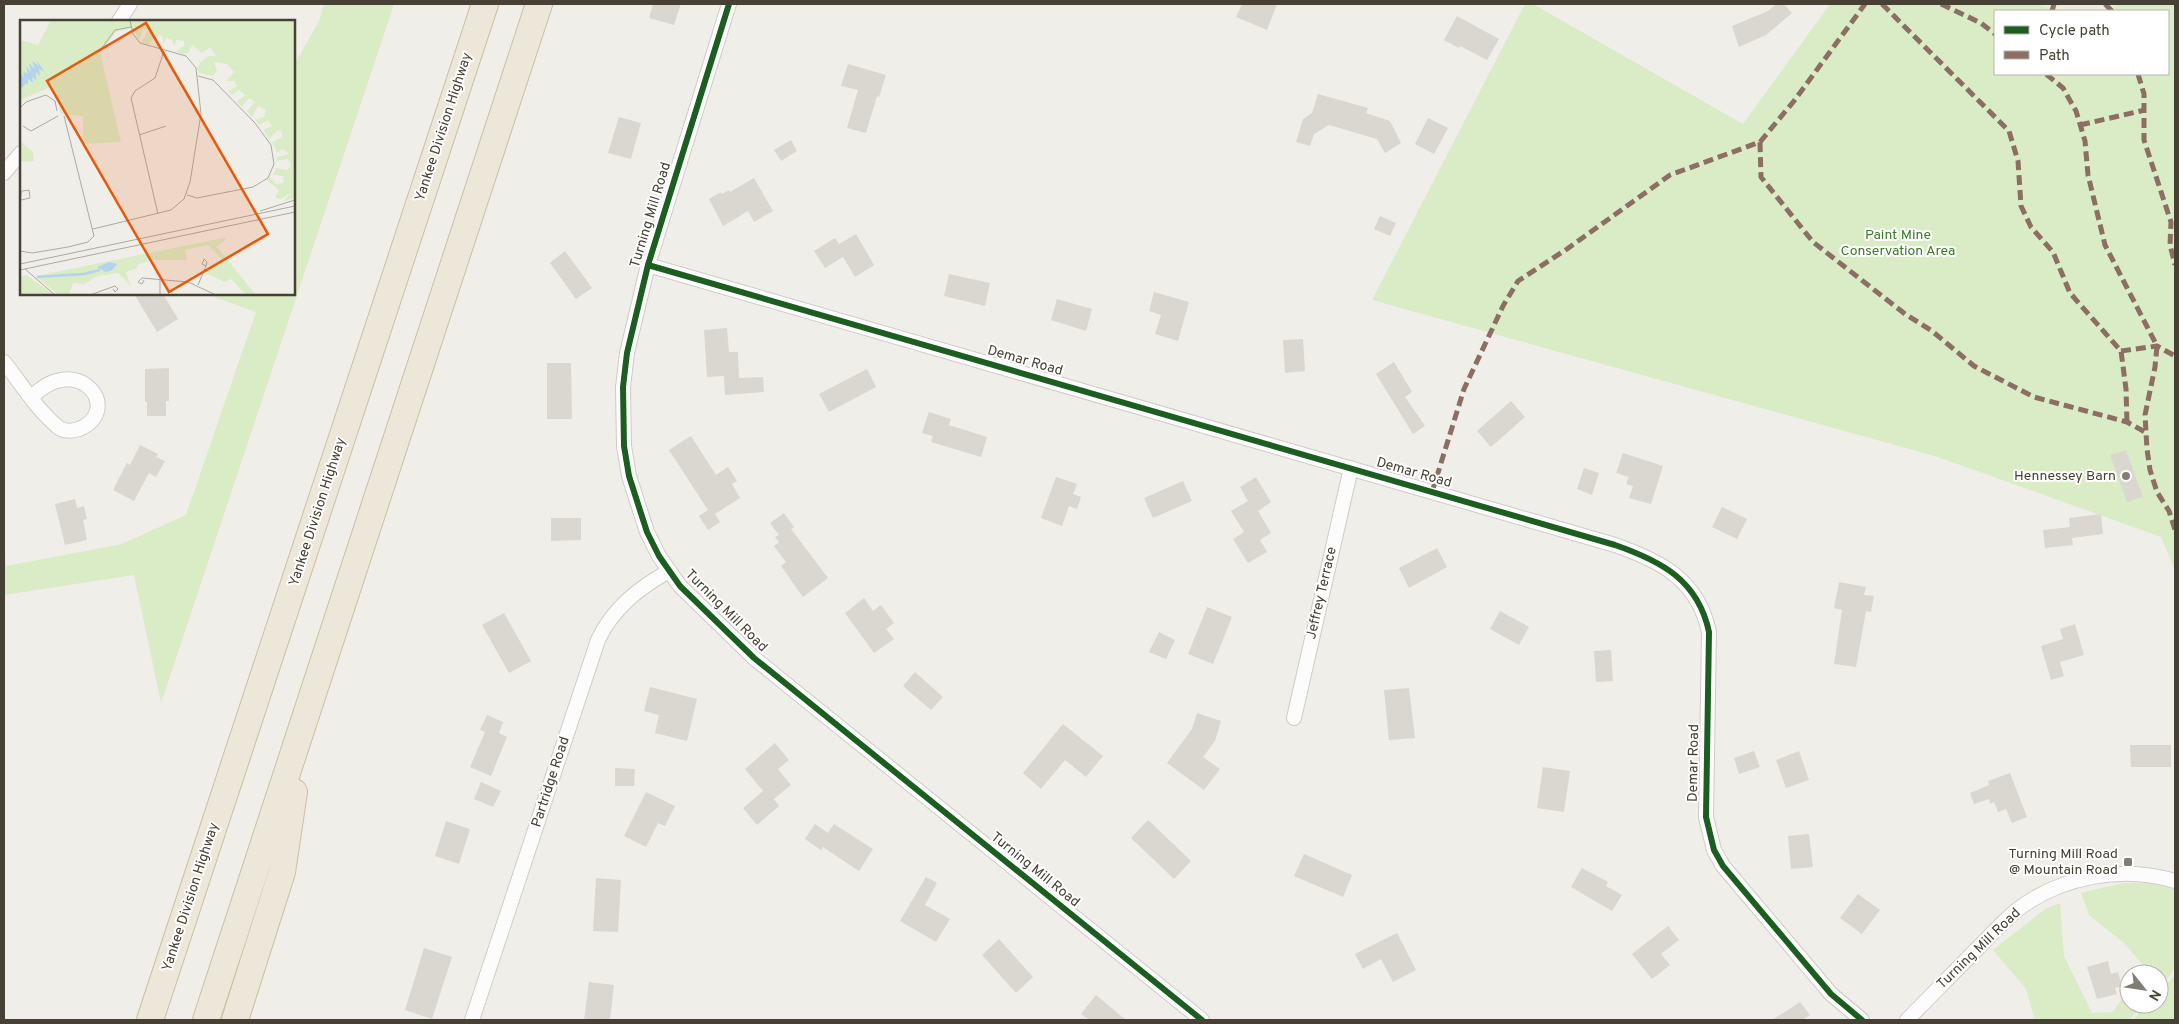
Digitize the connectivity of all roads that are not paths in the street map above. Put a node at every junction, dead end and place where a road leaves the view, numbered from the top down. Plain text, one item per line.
1 (130, 4) edge
2 (484, 4) edge
3 (540, 4) edge
4 (729, 4) edge
5 (120, 20) edge
6 (20, 154) edge
7 (4, 173) edge
8 (648, 264) junction
9 (4, 362) edge
10 (31, 398) junction
11 (1351, 468) junction
12 (669, 571) junction
13 (1294, 718) dead end
14 (304, 720) junction
15 (2175, 881) edge
16 (150, 1020) edge
17 (206, 1020) edge
18 (234, 1020) edge
19 (472, 1020) edge
20 (1202, 1020) edge
21 (1862, 1020) edge
22 (1907, 1020) edge

1 - 5 street
2 - 16 highway, Yankee Division Highway
3 - 14 highway
4 - 8 street, Turning Mill Road
6 - 7 street
8 - 11 street, Demar Road
8 - 12 street, Turning Mill Road
9 - 10 street
10 - 10 street
11 - 13 street, Jeffrey Terrace
11 - 21 street, Demar Road
12 - 19 street, Partridge Road
12 - 20 street, Turning Mill Road
14 - 17 highway
14 - 18 highway
15 - 22 street, Turning Mill Road

